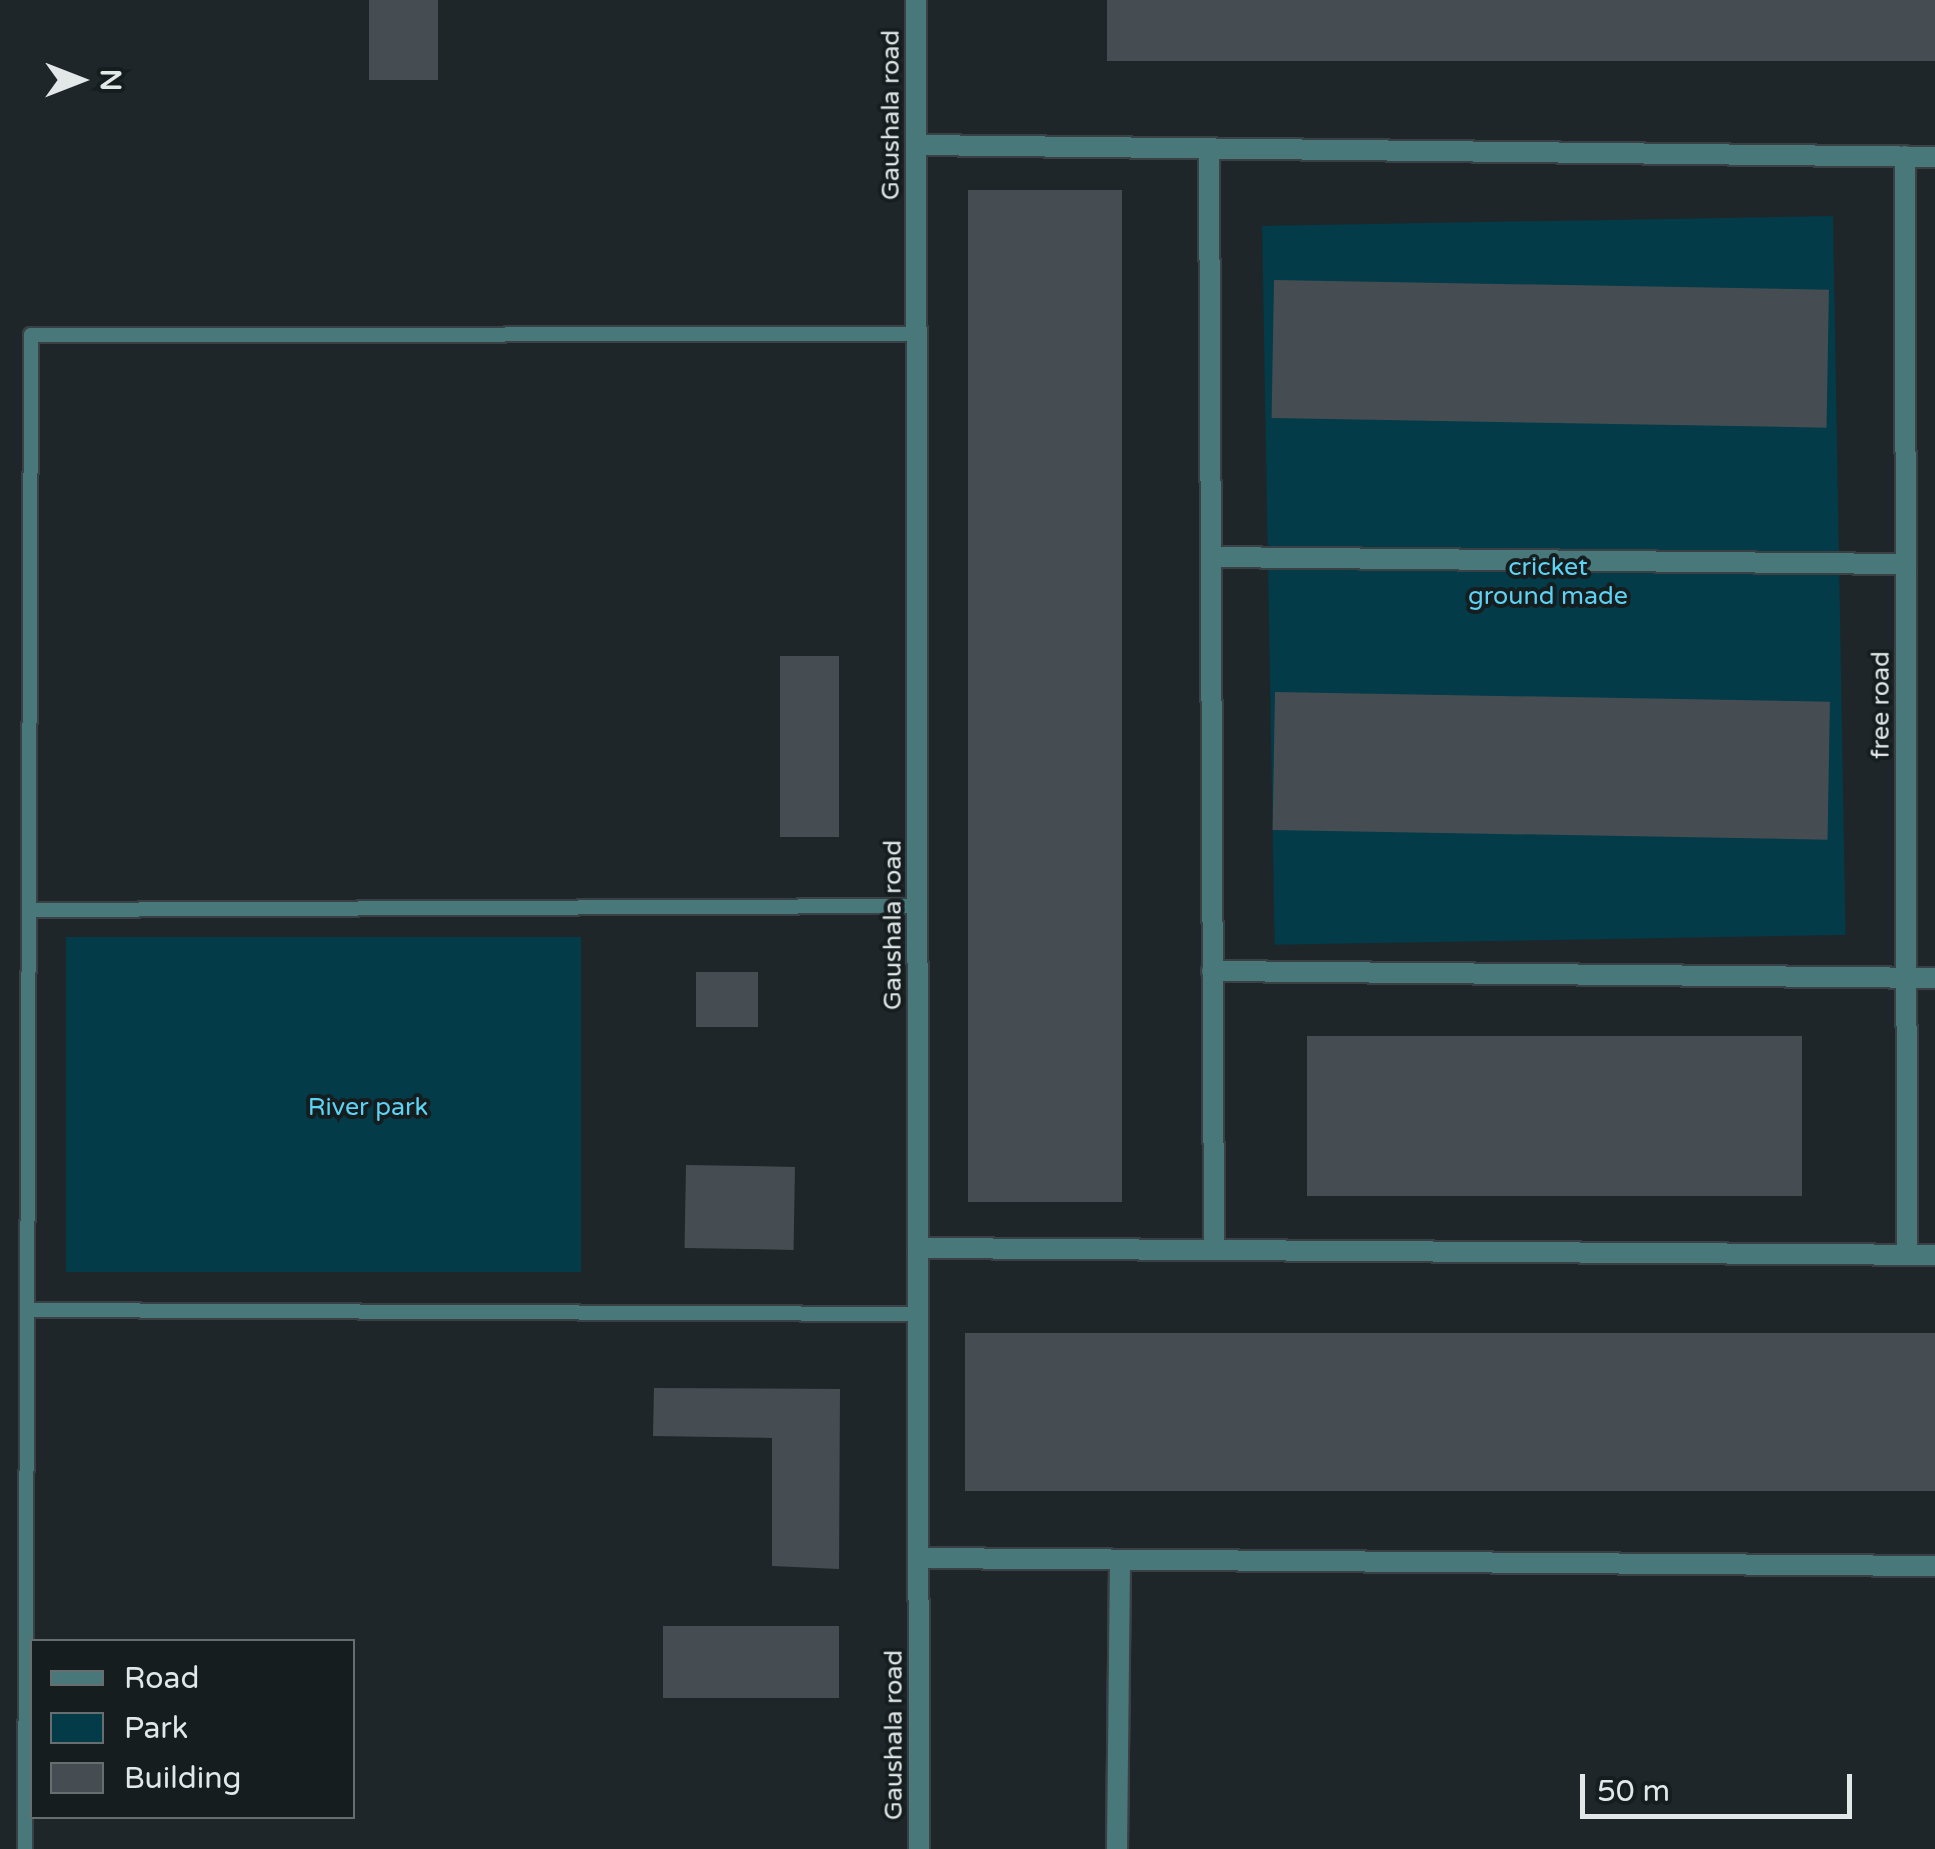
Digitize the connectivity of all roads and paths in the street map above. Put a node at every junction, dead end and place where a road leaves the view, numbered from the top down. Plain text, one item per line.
1 (916, 0) edge
2 (916, 145) junction
3 (1210, 148) junction
4 (1905, 156) junction
5 (1935, 157) edge
6 (917, 334) junction
7 (1211, 557) junction
8 (1906, 564) junction
9 (918, 906) junction
10 (29, 910) junction
11 (1212, 970) junction
12 (1907, 978) junction
13 (1935, 978) edge
14 (918, 1248) junction
15 (1214, 1250) junction
16 (1908, 1254) junction
17 (1935, 1255) edge
18 (27, 1310) junction
19 (918, 1314) junction
20 (918, 1558) junction
21 (1120, 1560) junction
22 (1935, 1566) edge
23 (25, 1849) edge
24 (919, 1849) edge
25 (1117, 1849) edge

1 - 2 street, Gaushala road
2 - 3 street
2 - 6 street, Gaushala road
3 - 4 street
3 - 7 street
4 - 5 street
4 - 8 street, free road
6 - 9 street, Gaushala road
6 - 10 lane
7 - 8 street
7 - 11 street
8 - 12 street, free road
9 - 10 lane
9 - 14 street, Gaushala road
10 - 18 lane
11 - 12 street
11 - 15 street
12 - 13 street
12 - 16 street, free road
14 - 15 street
14 - 19 street, Gaushala road
15 - 16 street
16 - 17 street
18 - 19 lane
18 - 23 lane
19 - 20 street, Gaushala road
20 - 21 street
20 - 24 street, Gaushala road
21 - 22 street
21 - 25 street

